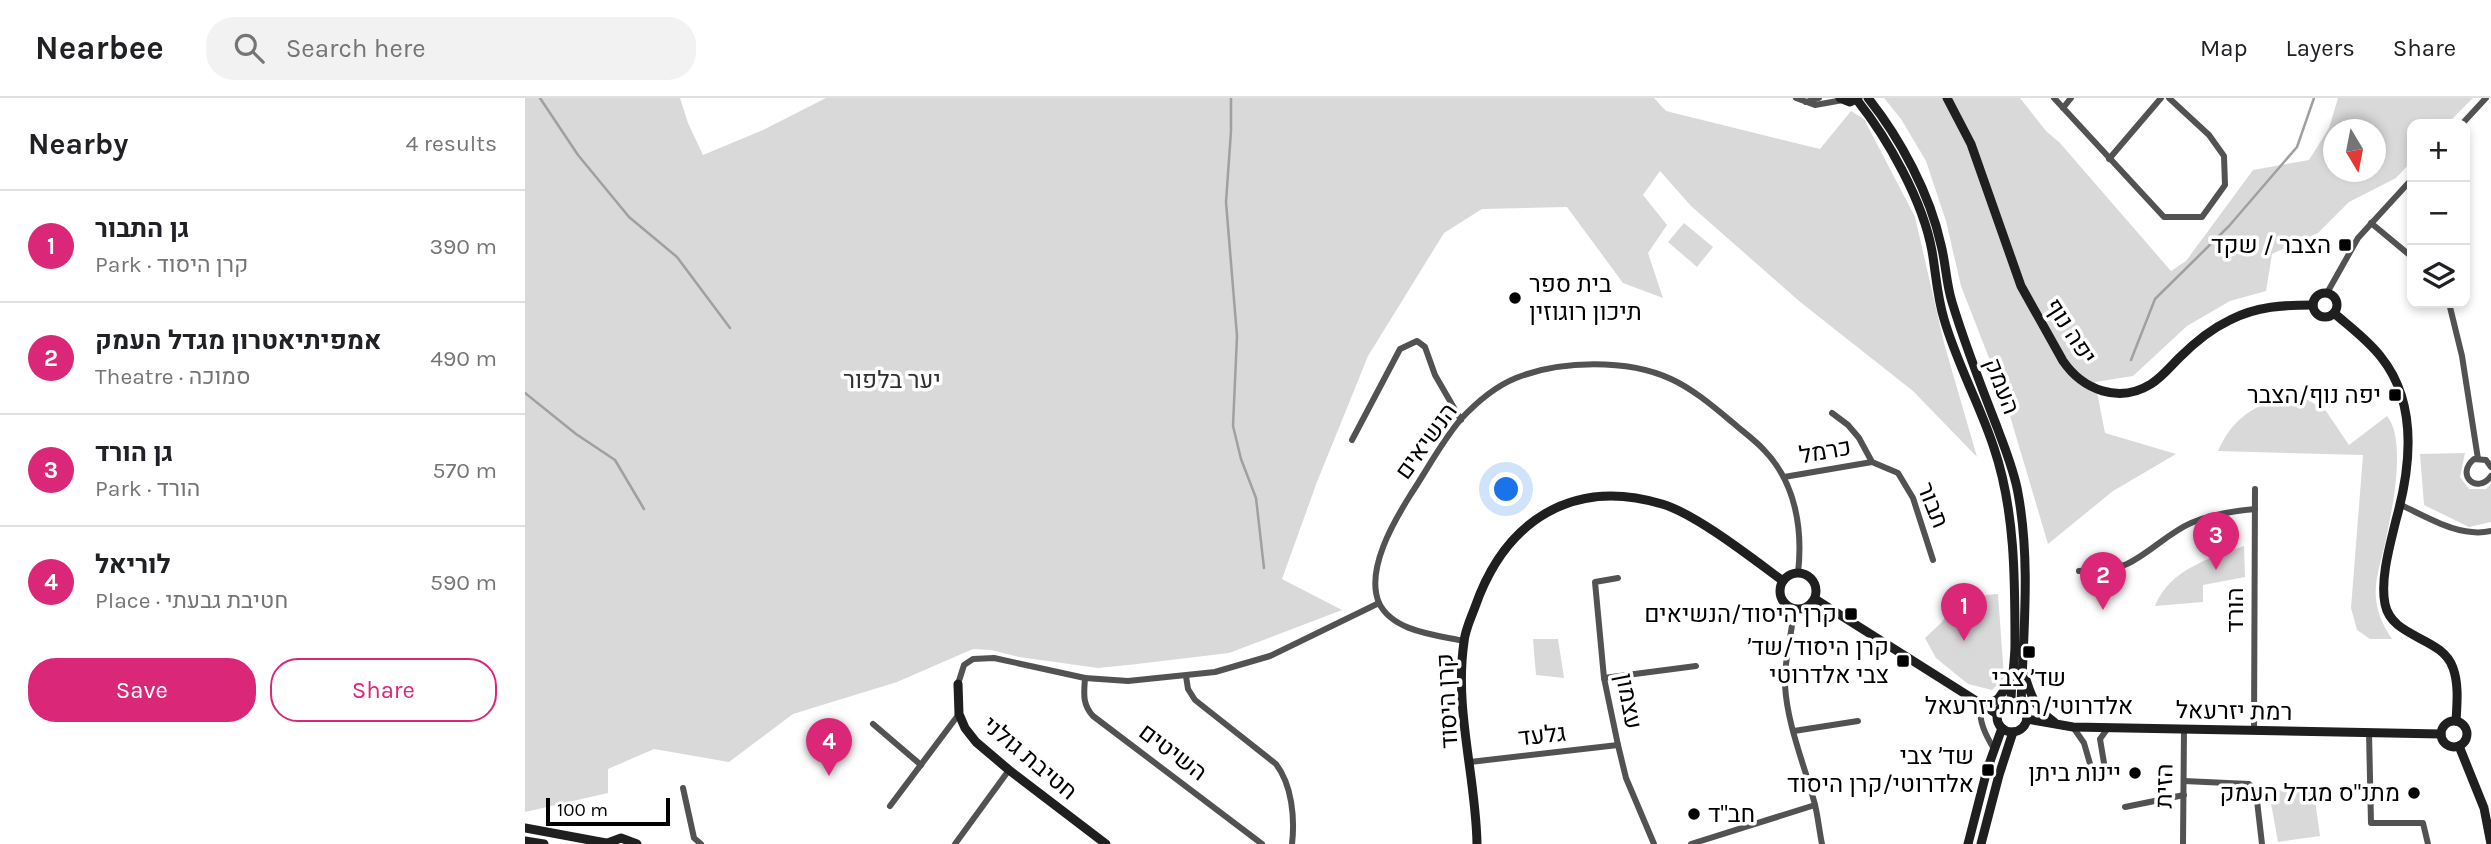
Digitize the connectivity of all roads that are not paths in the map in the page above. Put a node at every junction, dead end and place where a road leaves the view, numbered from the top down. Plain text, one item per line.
1 (1796, 98) edge
2 (1819, 98) edge
3 (1868, 98) edge
4 (1947, 98) edge
5 (2054, 98) edge
6 (2071, 98) edge
7 (2161, 98) edge
8 (2169, 98) edge
9 (1842, 99) edge
10 (1857, 99) edge
11 (2485, 99) edge
12 (1804, 102) junction
13 (2491, 106) edge
14 (2063, 108) junction
15 (2467, 119) edge
16 (2109, 159) junction
17 (2409, 182) edge
18 (2371, 223) junction
19 (2407, 253) edge
20 (2327, 293) junction
21 (2313, 305) junction
22 (2450, 308) edge
23 (2334, 313) junction
24 (1832, 413) dead end
25 (1461, 420) junction
26 (1352, 440) dead end
27 (2478, 459) junction
28 (1872, 462) junction
29 (2491, 467) edge
30 (2491, 475) edge
31 (1784, 477) junction
32 (2255, 489) dead end
33 (2401, 505) junction
34 (2255, 509) junction
35 (2491, 531) edge
36 (1933, 560) dead end
37 (2079, 571) dead end
38 (1798, 573) junction
39 (1618, 578) dead end
40 (1783, 581) junction
41 (1815, 599) junction
42 (1379, 603) junction
43 (1794, 609) junction
44 (1464, 640) junction
45 (2022, 665) junction
46 (1696, 666) dead end
47 (1186, 676) junction
48 (1085, 678) junction
49 (1604, 678) junction
50 (2011, 680) junction
51 (958, 684) joint
52 (2011, 702) junction
53 (1982, 705) junction
54 (2021, 705) junction
55 (959, 714) junction
56 (1997, 714) junction
57 (2027, 719) junction
58 (1858, 721) dead end
59 (2456, 721) junction
60 (873, 723) dead end
61 (2059, 724) junction
62 (2073, 727) junction
63 (2002, 728) junction
64 (2108, 728) junction
65 (2184, 729) junction
66 (2254, 730) junction
67 (1794, 731) junction
68 (2013, 732) junction
69 (2369, 732) junction
70 (2441, 734) junction
71 (1618, 746) junction
72 (2459, 746) junction
73 (1994, 750) junction
74 (1470, 762) junction
75 (921, 765) junction
76 (1009, 770) junction
77 (2184, 781) junction
78 (683, 788) dead end
79 (2183, 795) junction
80 (1815, 805) junction
81 (890, 806) dead end
82 (2125, 807) dead end
83 (525, 828) edge
84 (525, 841) edge
85 (606, 843) edge
86 (544, 844) edge
87 (637, 844) edge
88 (701, 844) edge
89 (955, 844) edge
90 (1106, 844) edge
91 (1262, 844) edge
92 (1292, 844) edge
93 (1477, 844) edge
94 (1654, 844) edge
95 (1691, 844) edge
96 (1822, 844) edge
97 (1968, 844) edge
98 (1981, 844) edge
99 (2183, 844) edge
100 (2262, 844) edge
101 (2428, 844) edge
102 (2491, 844) edge

1 - 12 street
2 - 12 street
3 - 45 street, העמק
4 - 21 street, יפה נוף
5 - 14 street
6 - 14 street
7 - 16 street
8 - 16 street
9 - 10 street, העמק
9 - 12 street
10 - 50 street, העמק
11 - 13 street
11 - 15 street
14 - 16 street
17 - 18 street
18 - 19 street
18 - 20 street
20 - 21 street
20 - 23 street
21 - 23 street
22 - 27 street
23 - 33 street
24 - 28 street, תבור
25 - 26 street
25 - 31 street, הנשיאים
25 - 42 street, הנשיאים
27 - 29 street
27 - 30 street
28 - 31 street, כרמל
28 - 36 street, תבור
31 - 38 street, הנשיאים
32 - 34 street, הורד
33 - 35 street
33 - 59 street
34 - 37 street
34 - 66 street, הורד
38 - 40 street
38 - 41 street
39 - 49 street, עצמון
40 - 43 street
40 - 44 street, קרן היסוד
41 - 43 street
41 - 53 street
42 - 44 street
42 - 47 street
43 - 67 street
44 - 74 street, קרן היסוד
45 - 54 street, העמק
45 - 61 street
46 - 49 street
47 - 48 street
47 - 92 street
48 - 51 street
48 - 91 street, השיטים
49 - 71 street, עצמון
50 - 52 street, העמק
50 - 53 street
51 - 55 street, חטיבת גולני
52 - 54 street
52 - 56 street
53 - 56 street
53 - 73 street
54 - 57 street
55 - 75 street
55 - 76 street, חטיבת גולני
56 - 63 street
57 - 61 street, רמת יזרעאל
57 - 68 street
58 - 67 street
59 - 70 street
59 - 72 street
60 - 75 street
61 - 62 street, רמת יזרעאל
62 - 64 street, רמת יזרעאל
62 - 64 street
63 - 68 street
63 - 73 street
64 - 65 street, רמת יזרעאל
65 - 66 street, רמת יזרעאל
65 - 77 street, הזית
66 - 69 street, רמת יזרעאל
67 - 80 street
68 - 98 street
69 - 70 street, רמת יזרעאל
69 - 101 street
70 - 72 street
71 - 74 street, גלעד
71 - 94 street, עצמון
72 - 102 street
73 - 97 street
74 - 93 street, קרן היסוד
75 - 81 street
76 - 89 street
76 - 90 street, חטיבת גולני
77 - 79 street, הזית
77 - 100 street
78 - 88 street
79 - 82 street
79 - 99 street, הזית
80 - 95 street
80 - 96 street
83 - 85 street
84 - 86 street
85 - 87 street

